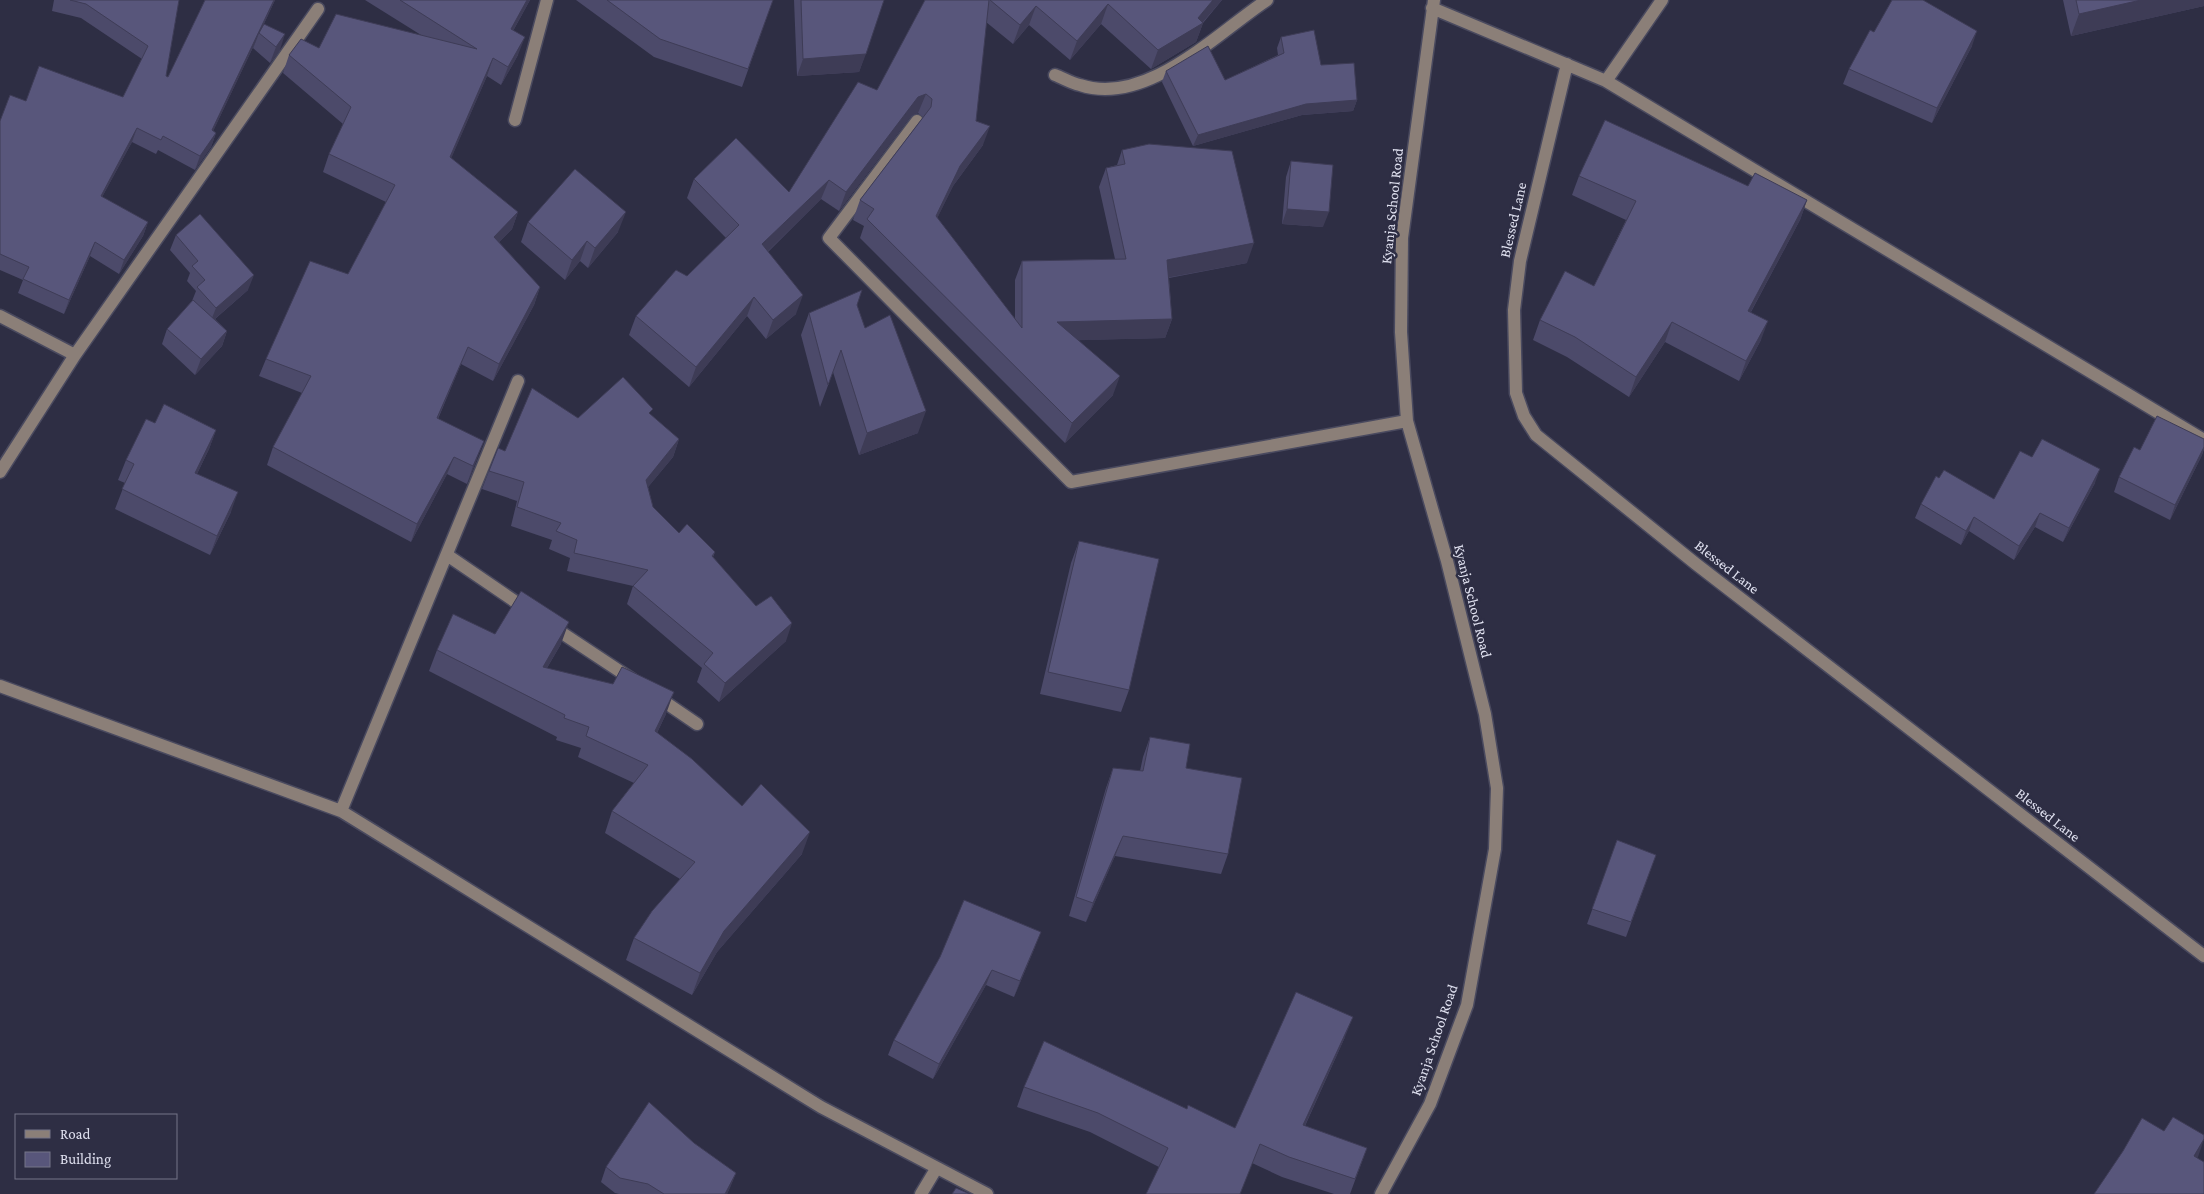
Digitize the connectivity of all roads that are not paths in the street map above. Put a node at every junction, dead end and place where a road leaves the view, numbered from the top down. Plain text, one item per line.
1 (547, 0) edge
2 (1267, 0) edge
3 (1662, 0) edge
4 (1433, 4) edge
5 (318, 9) dead end
6 (1567, 64) junction
7 (1055, 75) dead end
8 (1606, 81) junction
9 (516, 120) dead end
10 (917, 120) edge
11 (0, 316) edge
12 (75, 355) junction
13 (518, 381) dead end
14 (1407, 421) junction
15 (2204, 440) edge
16 (0, 472) edge
17 (446, 555) junction
18 (0, 686) edge
19 (697, 724) dead end
20 (341, 812) junction
21 (2204, 956) edge
22 (936, 1169) junction
23 (922, 1194) edge
24 (987, 1194) edge
25 (1381, 1194) edge

1 - 9 street
2 - 7 street
3 - 8 street
4 - 6 street
4 - 14 street, Kyanja School Road
5 - 12 street
6 - 8 street
6 - 21 street, Blessed Lane
8 - 15 street
10 - 14 street
11 - 12 street
12 - 16 street
13 - 17 street
14 - 25 street, Kyanja School Road
17 - 19 street
17 - 20 street
18 - 20 street
20 - 22 street
22 - 23 street
22 - 24 street

